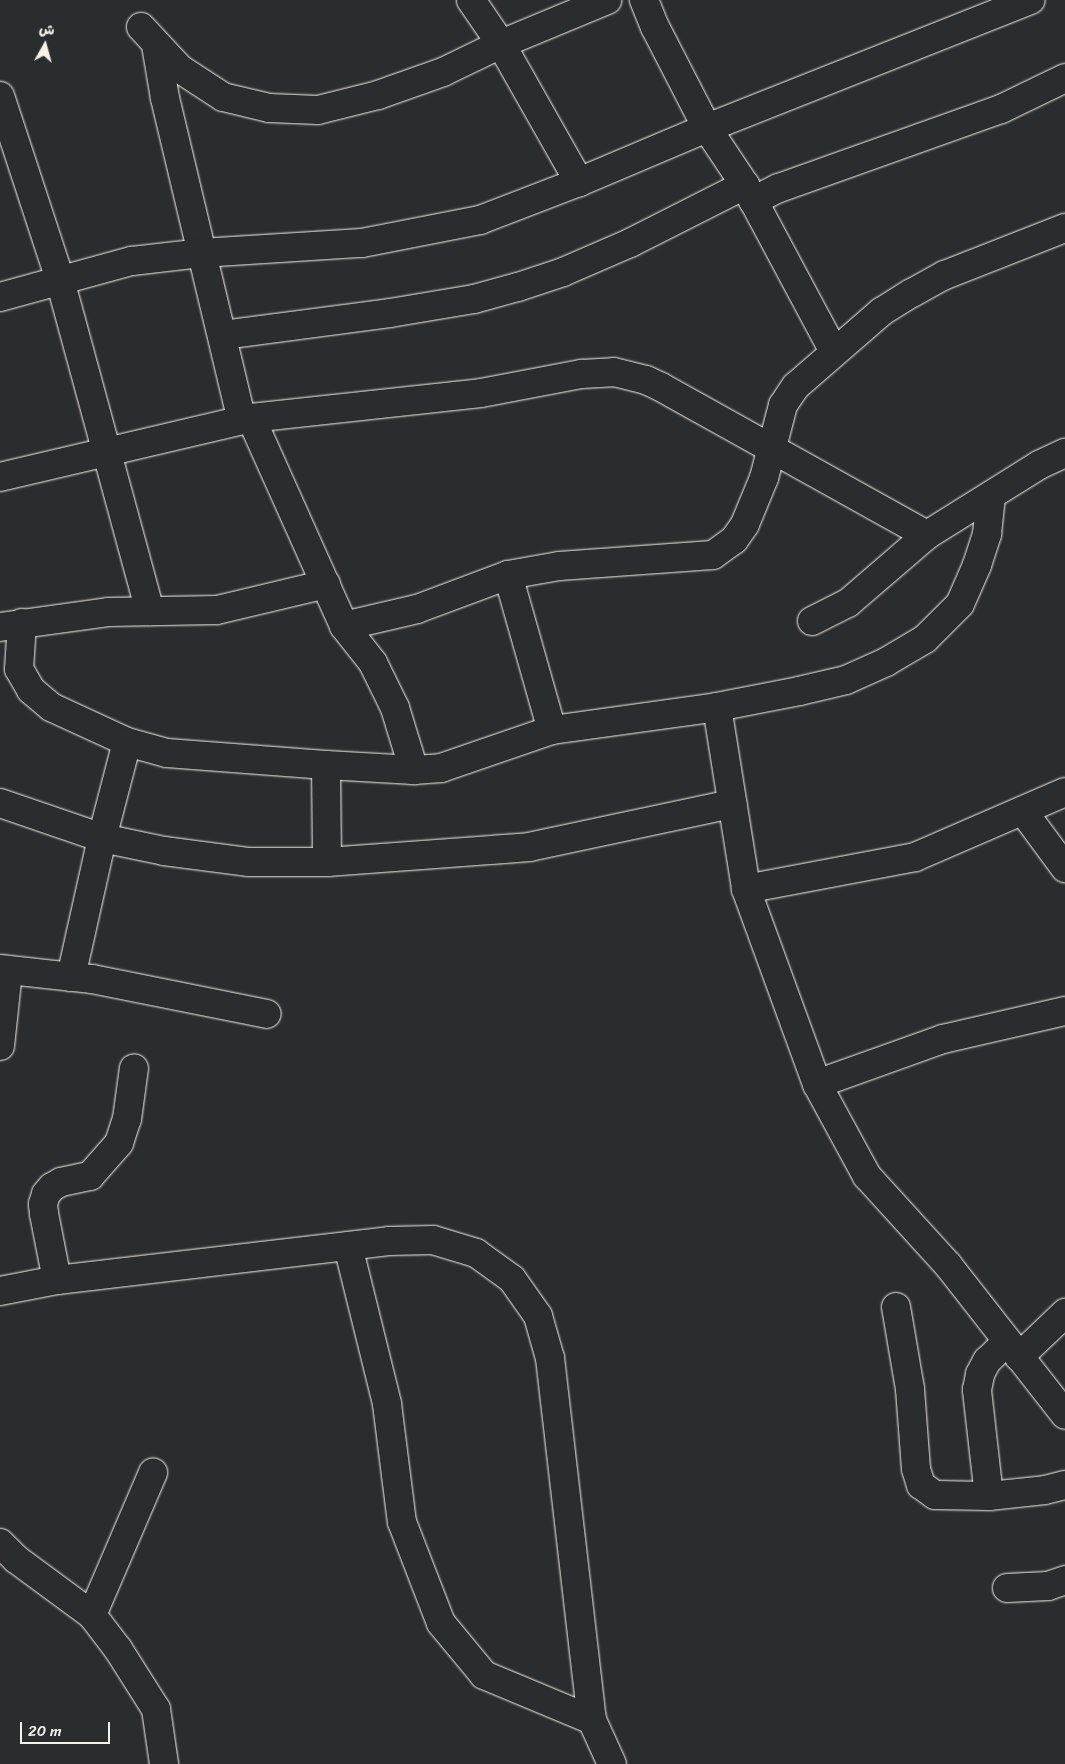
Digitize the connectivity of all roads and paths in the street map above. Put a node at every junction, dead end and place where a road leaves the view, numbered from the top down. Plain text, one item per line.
1 (471, 0) edge
2 (607, 0) edge
3 (644, 0) edge
4 (1031, 0) edge
5 (501, 44) junction
6 (1065, 78) edge
7 (0, 96) edge
8 (707, 128) junction
9 (579, 182) junction
10 (749, 193) junction
11 (1065, 228) edge
12 (201, 253) junction
13 (60, 280) junction
14 (0, 297) edge
15 (223, 336) junction
16 (834, 352) junction
17 (246, 419) junction
18 (772, 448) junction
19 (107, 451) junction
20 (1065, 452) edge
21 (0, 478) edge
22 (991, 497) junction
23 (928, 535) junction
24 (508, 575) junction
25 (326, 584) junction
26 (150, 611) junction
27 (812, 621) dead end
28 (11, 625) edge
29 (344, 626) junction
30 (717, 706) junction
31 (552, 730) junction
32 (126, 742) junction
33 (326, 765) junction
34 (414, 770) junction
35 (1065, 792) edge
36 (0, 803) edge
37 (732, 804) junction
38 (1023, 811) junction
39 (102, 838) junction
40 (327, 862) junction
41 (1065, 868) edge
42 (746, 890) junction
43 (4, 970) edge
44 (71, 977) junction
45 (1065, 1010) edge
46 (267, 1014) dead end
47 (0, 1046) edge
48 (134, 1068) dead end
49 (816, 1084) junction
50 (348, 1246) junction
51 (57, 1280) junction
52 (0, 1291) edge
53 (896, 1307) dead end
54 (1065, 1313) edge
55 (1013, 1350) junction
56 (1065, 1415) edge
57 (153, 1473) dead end
58 (1065, 1485) edge
59 (989, 1496) junction
60 (5, 1558) edge
61 (1065, 1580) edge
62 (1008, 1588) dead end
63 (92, 1615) junction
64 (592, 1720) junction
65 (164, 1764) edge
66 (612, 1764) edge

1 - 5 street
2 - 5 street
3 - 8 street
4 - 8 street
5 - 9 street
5 - 12 street
6 - 10 street
7 - 13 street
8 - 9 street
8 - 10 street
9 - 12 street
10 - 15 street
10 - 16 street
11 - 16 street
12 - 13 street
12 - 15 street
13 - 14 street
13 - 19 street
15 - 17 street
16 - 18 street
17 - 18 street
17 - 19 street
17 - 25 street
18 - 23 street
18 - 24 street
19 - 21 street
19 - 26 street
20 - 22 street
22 - 23 street
22 - 30 street
23 - 27 street
24 - 29 street
24 - 31 street
25 - 26 street
25 - 29 street
26 - 28 street
28 - 32 street
29 - 34 street
30 - 31 street
30 - 37 street
31 - 34 street
32 - 33 street
32 - 39 street
33 - 34 street
33 - 40 street
35 - 38 street
36 - 39 street
37 - 40 street
37 - 42 street
38 - 41 street
38 - 42 street
39 - 40 street
39 - 44 street
42 - 49 street
43 - 44 street
43 - 47 street
44 - 46 street
45 - 49 street
48 - 51 street
49 - 55 street
50 - 51 street
50 - 64 street
50 - 64 street
51 - 52 street
53 - 59 street
54 - 55 street
55 - 56 street
55 - 59 street
57 - 63 street
58 - 59 street
60 - 63 street
61 - 62 street
63 - 65 street
64 - 66 street

